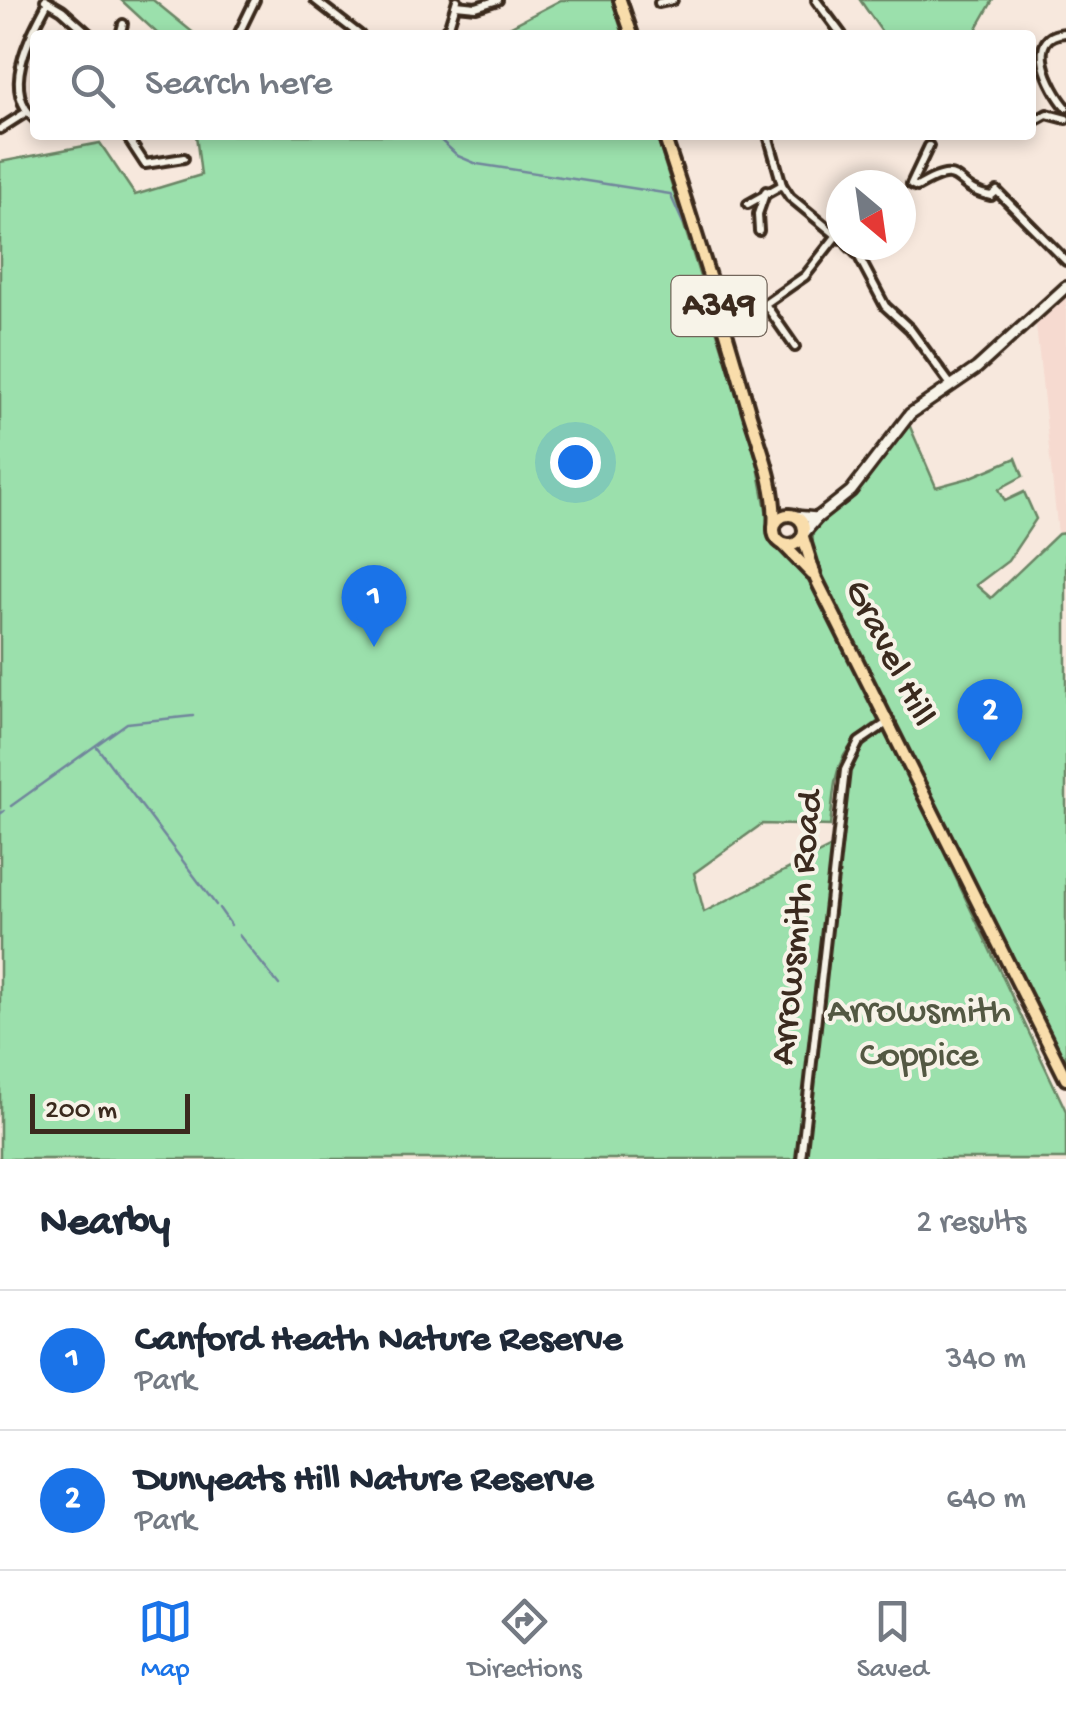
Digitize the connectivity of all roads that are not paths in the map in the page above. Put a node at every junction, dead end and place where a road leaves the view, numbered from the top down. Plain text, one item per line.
1 (69, 0) edge
2 (255, 0) edge
3 (316, 0) edge
4 (498, 0) edge
5 (620, 0) edge
6 (672, 0) edge
7 (816, 0) edge
8 (46, 1) edge
9 (659, 2) edge
10 (456, 3) edge
11 (62, 10) junction
12 (124, 24) dead end
13 (33, 30) edge
14 (84, 30) edge
15 (122, 30) edge
16 (240, 30) edge
17 (354, 30) edge
18 (445, 30) edge
19 (630, 30) edge
20 (838, 30) edge
21 (1066, 33) edge
22 (30, 35) edge
23 (26, 44) junction
24 (30, 47) edge
25 (1066, 108) edge
26 (25, 113) junction
27 (30, 116) edge
28 (1036, 118) edge
29 (1066, 118) edge
30 (3, 130) edge
31 (129, 140) edge
32 (666, 140) edge
33 (769, 140) edge
34 (929, 146) dead end
35 (178, 157) dead end
36 (782, 185) junction
37 (766, 191) junction
38 (748, 204) dead end
39 (826, 226) edge
40 (759, 232) dead end
41 (826, 252) edge
42 (861, 260) edge
43 (1066, 261) edge
44 (1066, 287) edge
45 (795, 347) dead end
46 (952, 386) junction
47 (768, 480) junction
48 (793, 516) junction
49 (816, 518) junction
50 (774, 528) junction
51 (804, 534) junction
52 (784, 544) junction
53 (816, 579) junction
54 (888, 723) junction
55 (1066, 1078) edge
56 (800, 1159) edge

1 - 11 street
2 - 16 street
3 - 17 street
4 - 10 street
5 - 19 main road
6 - 9 street
7 - 20 street
8 - 11 street
8 - 13 street
10 - 18 street
11 - 14 street
12 - 15 street
21 - 25 street
22 - 23 street
23 - 24 street
23 - 26 street
26 - 27 street
26 - 30 street
28 - 29 street
31 - 35 street
32 - 47 main road, A349
33 - 36 street
34 - 43 street
36 - 37 street
36 - 39 street
37 - 38 street
37 - 40 street
41 - 45 street
42 - 46 street
44 - 46 street
46 - 49 street
47 - 48 main road, A349
47 - 50 main road, A349
48 - 49 street
48 - 50 main road
48 - 51 main road
49 - 51 street
50 - 52 main road
51 - 52 main road
51 - 53 main road, Gravel Hill
52 - 53 main road, Gravel Hill
53 - 54 main road, Gravel Hill
54 - 55 main road, Gravel Hill
54 - 56 street, Arrowsmith Road

